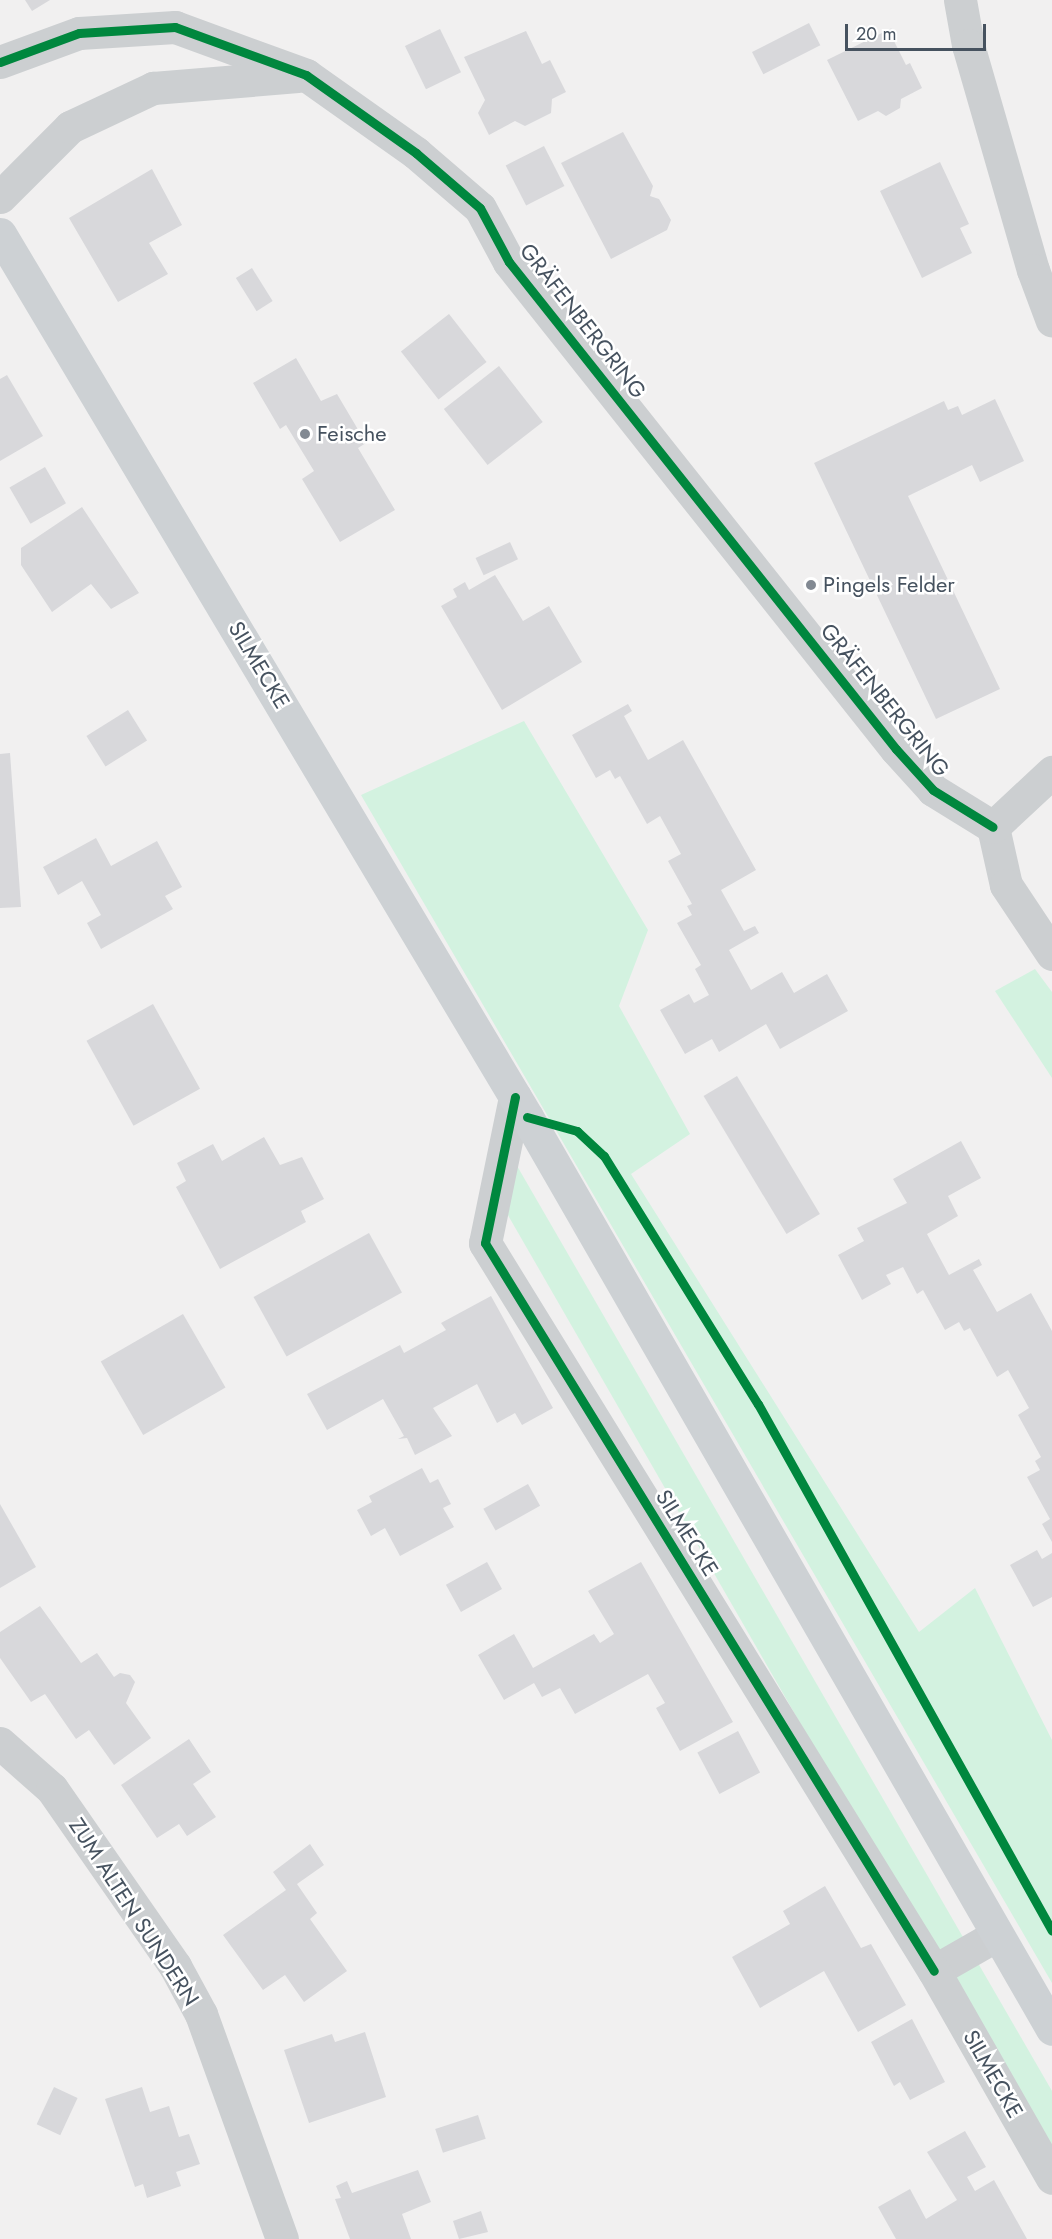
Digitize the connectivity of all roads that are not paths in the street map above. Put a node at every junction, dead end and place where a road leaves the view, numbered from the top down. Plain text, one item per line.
1 (960, 0) edge
2 (0, 62) edge
3 (306, 75) junction
4 (0, 197) edge
5 (0, 234) edge
6 (1052, 321) edge
7 (1052, 772) edge
8 (993, 826) junction
9 (1052, 954) edge
10 (515, 1097) junction
11 (0, 1743) edge
12 (995, 1936) junction
13 (934, 1971) junction
14 (1052, 2029) edge
15 (1052, 2178) edge
16 (282, 2239) edge

1 - 6 street
2 - 3 street, GRÄFENBERGRING
3 - 4 street
3 - 8 street, GRÄFENBERGRING
5 - 10 main road, SILMECKE
7 - 8 street
8 - 9 street
10 - 12 main road, SILMECKE
10 - 13 street, SILMECKE
11 - 16 street, ZUM ALTEN SUNDERN
12 - 13 street
12 - 14 main road, SILMECKE
13 - 15 street, SILMECKE

